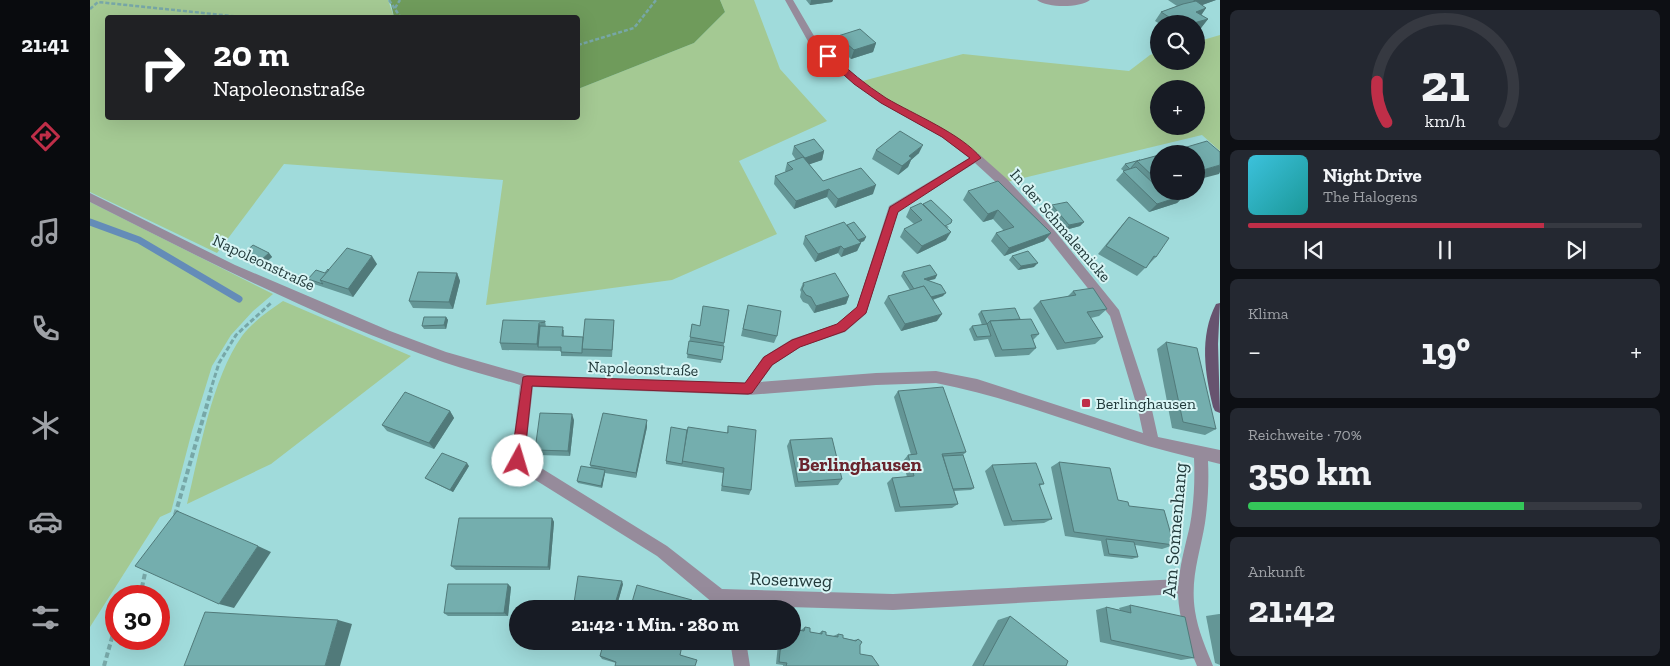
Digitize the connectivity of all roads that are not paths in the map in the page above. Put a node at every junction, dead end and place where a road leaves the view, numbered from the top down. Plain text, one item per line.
1 (789, 0) edge
2 (1041, 0) edge
3 (1086, 0) edge
4 (976, 158) junction
5 (90, 197) edge
6 (1220, 308) edge
7 (527, 381) junction
8 (748, 389) junction
9 (1220, 407) edge
10 (1152, 442) junction
11 (1201, 454) junction
12 (1220, 457) edge
13 (1186, 586) junction
14 (719, 600) edge
15 (801, 603) edge
16 (739, 650) edge
17 (742, 666) edge
18 (1205, 666) edge

1 - 4 street, In der Schmalemicke
2 - 3 street
4 - 8 street
4 - 10 street, In der Schmalemicke
5 - 7 street, Napoleonstraße
6 - 9 main road
7 - 8 street, Napoleonstraße
7 - 14 street, Rosenweg
8 - 10 street, Napoleonstraße
10 - 11 street, Napoleonstraße
11 - 12 street, Napoleonstraße
11 - 13 street, Am Sonnenhang
13 - 15 street, Rosenweg
13 - 18 street, Am Sonnenhang
16 - 17 street

